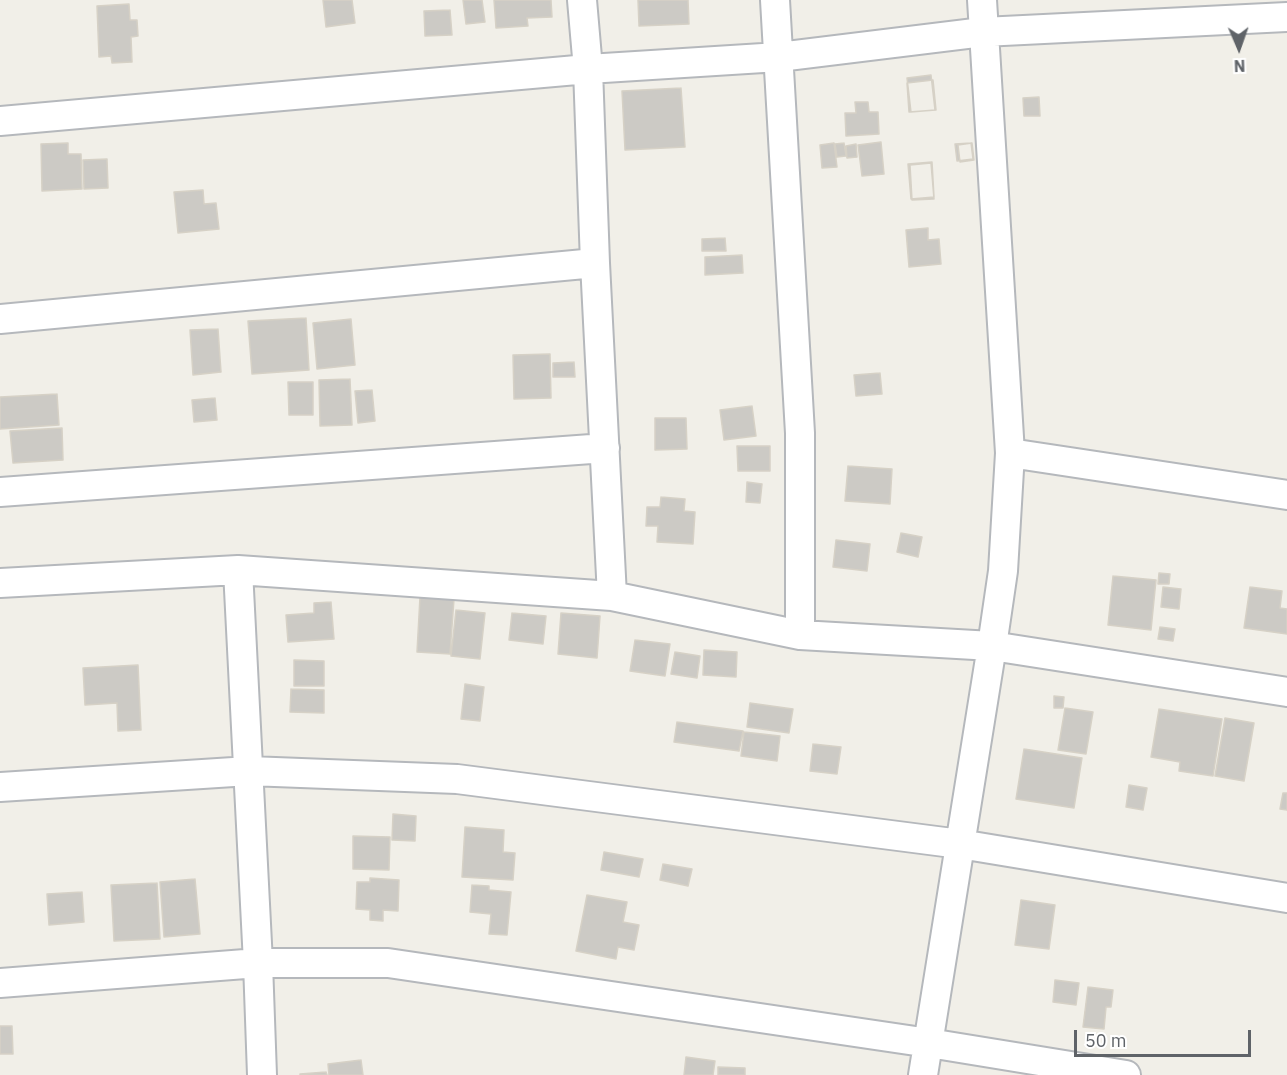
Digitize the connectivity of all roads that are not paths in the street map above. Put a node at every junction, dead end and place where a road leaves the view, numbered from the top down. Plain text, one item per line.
1 (582, 0) edge
2 (775, 0) edge
3 (982, 0) edge
4 (1287, 17) edge
5 (983, 32) junction
6 (779, 57) junction
7 (588, 69) junction
8 (0, 121) edge
9 (595, 262) junction
10 (0, 319) edge
11 (605, 448) junction
12 (1010, 453) junction
13 (0, 492) edge
14 (1287, 495) edge
15 (238, 570) junction
16 (0, 584) edge
17 (612, 596) junction
18 (800, 635) junction
19 (992, 646) junction
20 (1287, 693) edge
21 (249, 771) junction
22 (0, 787) edge
23 (960, 844) junction
24 (1287, 898) edge
25 (258, 963) junction
26 (0, 984) edge
27 (928, 1043) junction
28 (261, 1075) edge
29 (923, 1075) edge
30 (1126, 1075) edge

1 - 7 street
2 - 6 street
3 - 5 street
4 - 5 street
5 - 6 street
5 - 12 street
6 - 7 street
6 - 18 street
7 - 8 street
7 - 9 street
9 - 10 street
9 - 11 street
11 - 13 street
11 - 17 street
12 - 14 street
12 - 19 street
15 - 16 street
15 - 17 street
15 - 21 street
17 - 18 street
18 - 19 street
19 - 20 street
19 - 23 street
21 - 22 street
21 - 23 street
21 - 25 street
23 - 24 street
23 - 27 street
25 - 26 street
25 - 27 street
25 - 28 street
27 - 29 street
27 - 30 street

